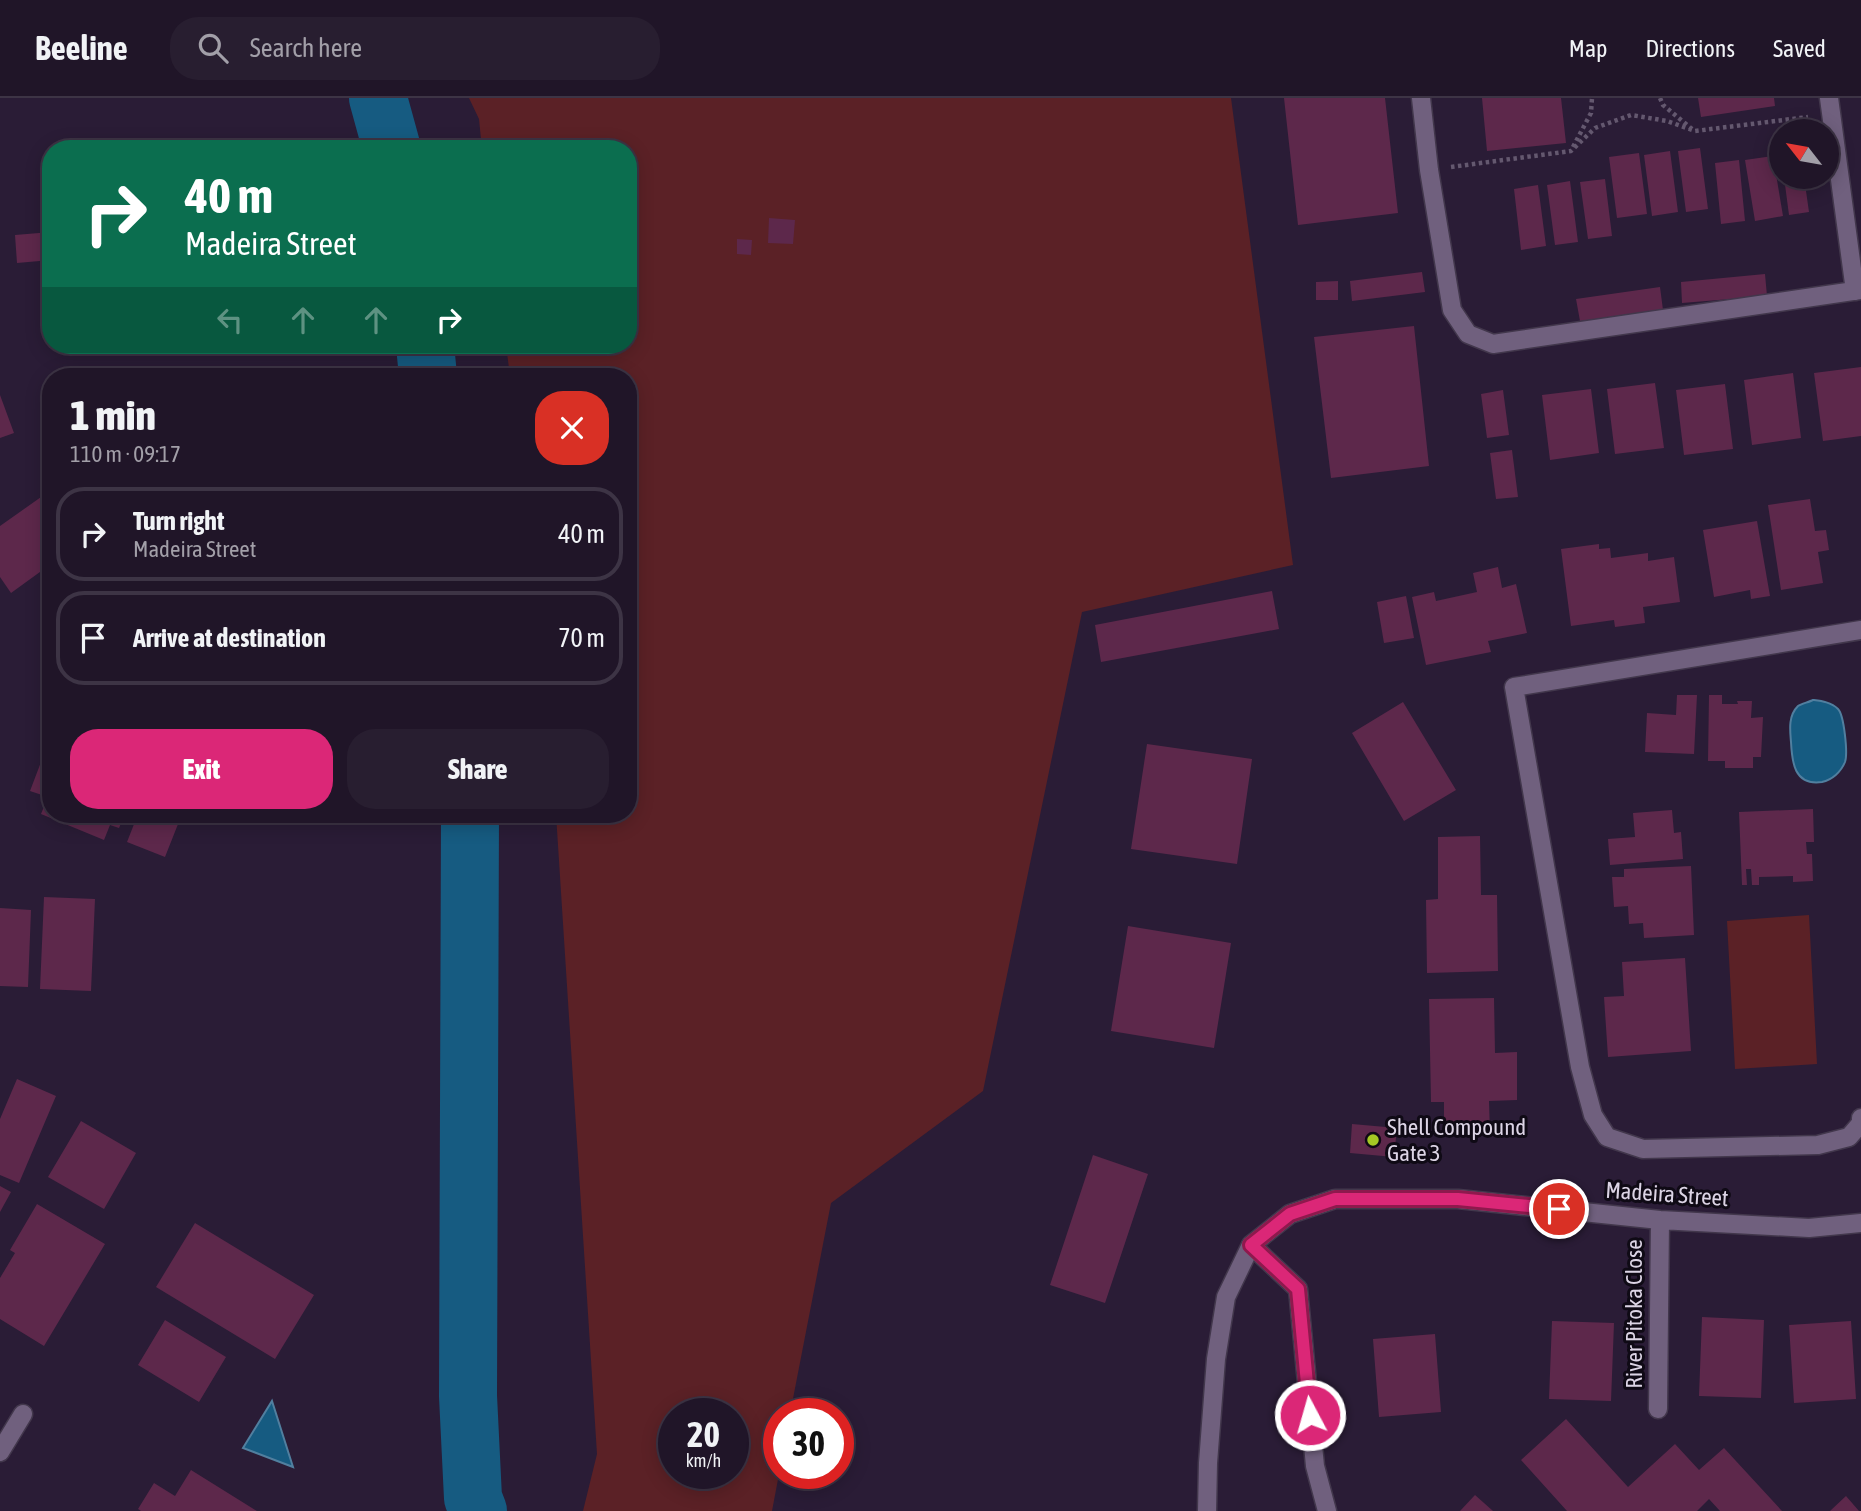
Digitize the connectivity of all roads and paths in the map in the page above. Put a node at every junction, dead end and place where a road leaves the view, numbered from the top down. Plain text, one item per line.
1 (1420, 98) edge
2 (1592, 98) edge
3 (1660, 98) edge
4 (1830, 106) edge
5 (1695, 131) junction
6 (1570, 151) junction
7 (1429, 170) junction
8 (1858, 291) edge
9 (1861, 630) edge
10 (1861, 1118) edge
11 (1660, 1220) junction
12 (1861, 1223) edge
13 (1251, 1245) junction
14 (1658, 1409) dead end
15 (23, 1414) dead end
16 (0, 1452) edge
17 (1207, 1511) edge
18 (1327, 1511) edge

1 - 7 street
2 - 6 path
3 - 5 path
4 - 5 path
4 - 8 street
5 - 6 path
6 - 7 path
7 - 8 street
9 - 10 street
11 - 12 street, Madeira Street
11 - 13 street, Madeira Street
11 - 14 street, River Pitoka Close
13 - 17 street, Madeira Street
13 - 18 street
15 - 16 street

